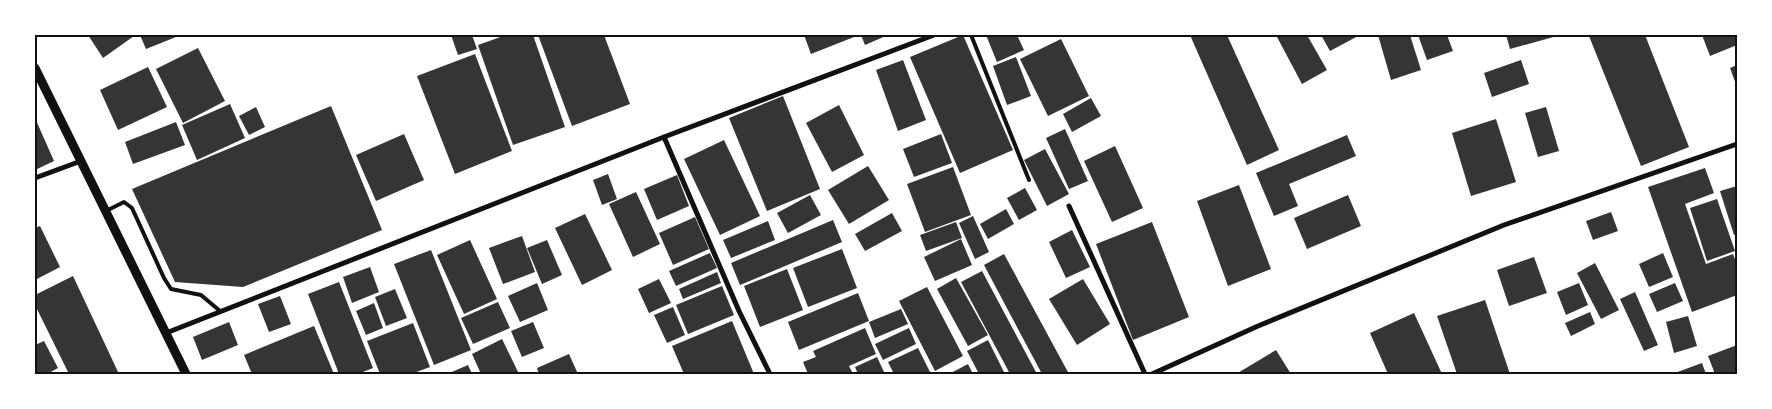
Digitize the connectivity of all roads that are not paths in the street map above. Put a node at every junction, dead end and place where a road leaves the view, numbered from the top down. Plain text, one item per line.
1 (934, 35) edge
2 (971, 35) edge
3 (35, 68) edge
4 (664, 137) junction
5 (1737, 144) edge
6 (82, 162) junction
7 (35, 178) edge
8 (1029, 180) dead end
9 (1069, 206) dead end
10 (106, 211) junction
11 (220, 311) junction
12 (166, 333) junction
13 (186, 374) edge
14 (770, 374) edge
15 (1146, 374) edge
16 (1152, 374) edge

1 - 4 street
2 - 8 lane
3 - 6 street
4 - 11 street
4 - 14 street
5 - 16 street
6 - 7 street
6 - 10 street
9 - 15 street
10 - 11 lane
10 - 12 street
11 - 12 street
12 - 13 street

